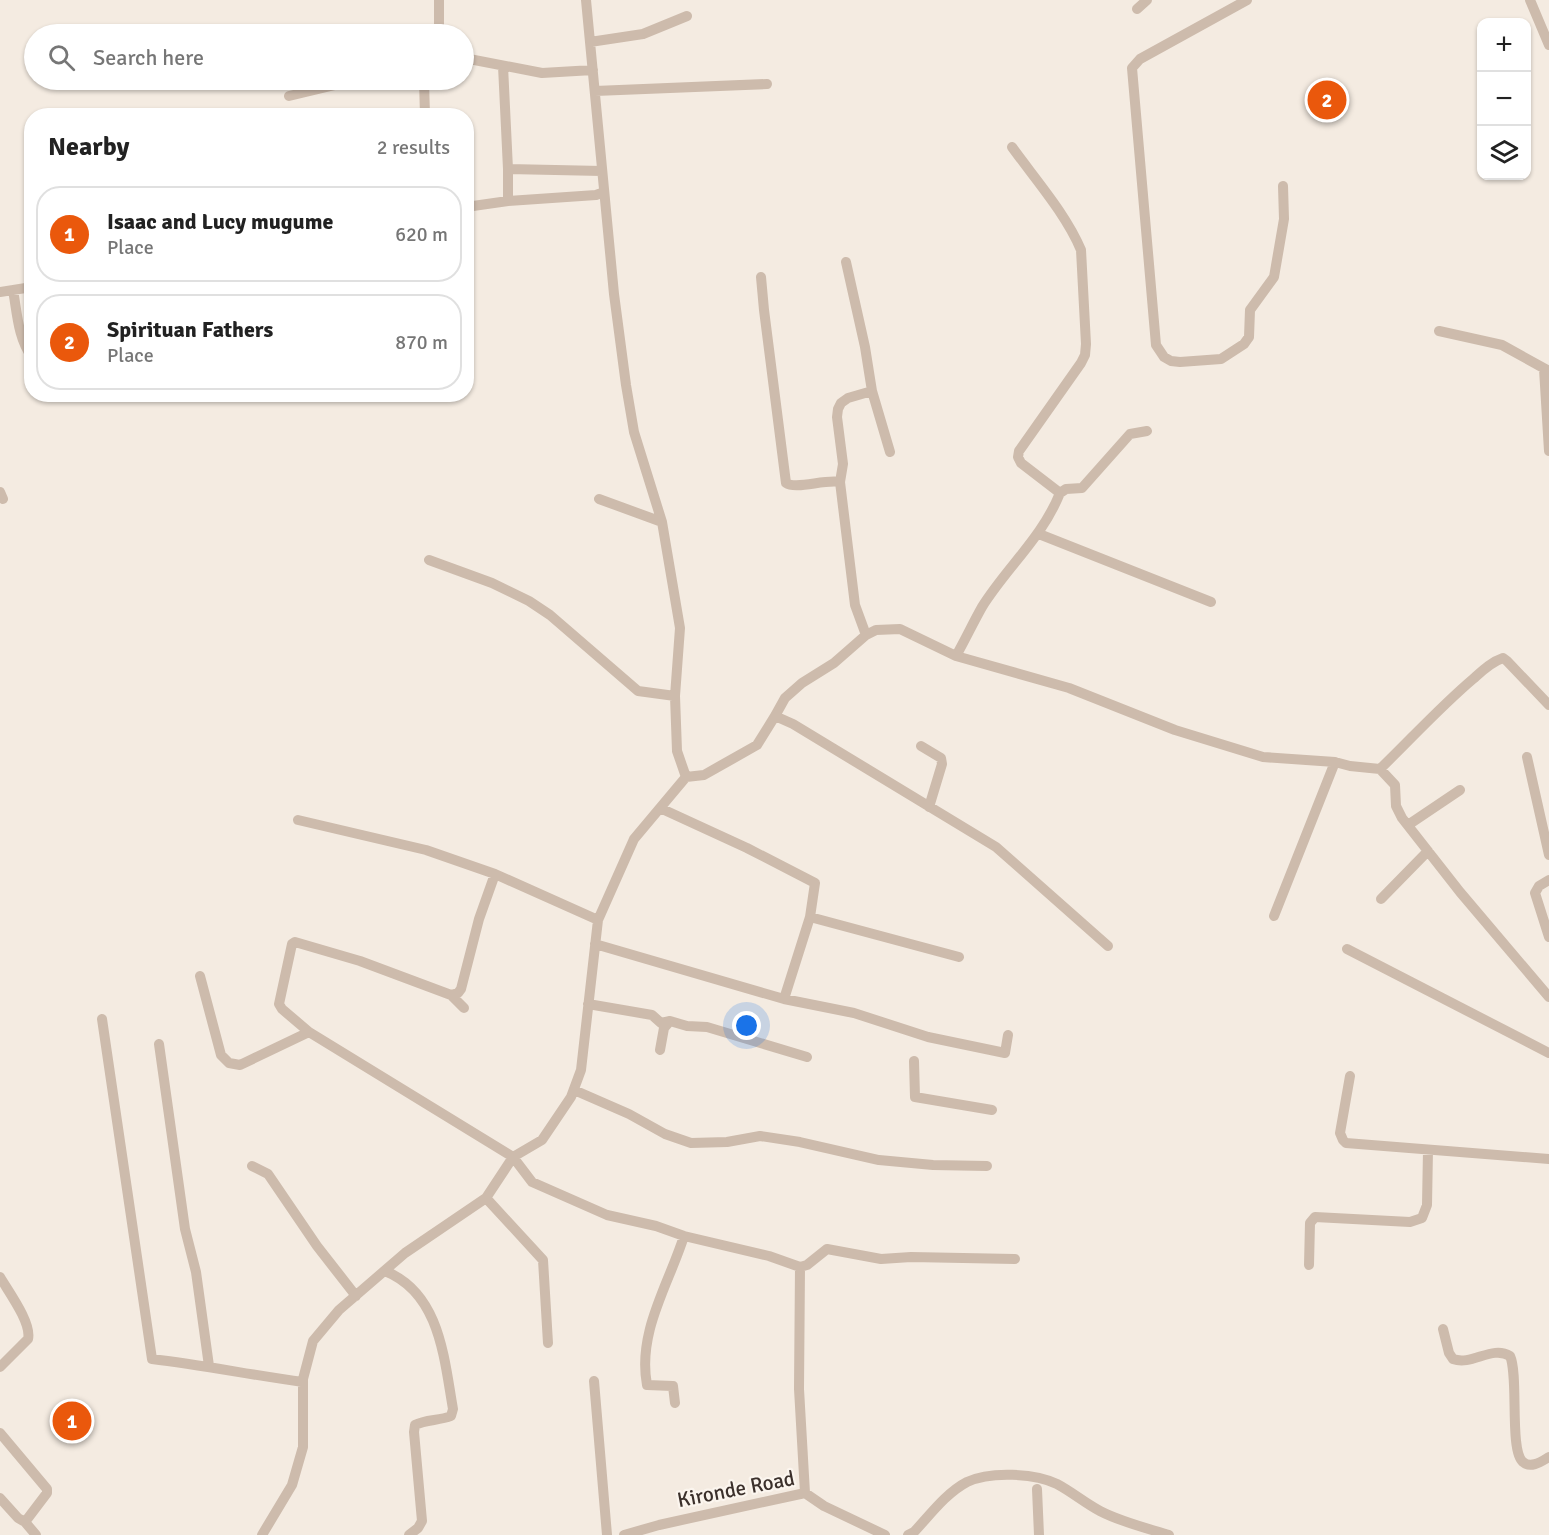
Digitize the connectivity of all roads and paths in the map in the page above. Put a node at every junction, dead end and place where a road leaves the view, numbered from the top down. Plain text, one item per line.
1 (439, 0) edge
2 (586, 0) edge
3 (1147, 0) edge
4 (1247, 0) edge
5 (1530, 0) edge
6 (1137, 9) dead end
7 (687, 16) dead end
8 (439, 24) edge
9 (590, 42) junction
10 (1549, 45) edge
11 (474, 60) edge
12 (503, 66) junction
13 (593, 70) junction
14 (767, 84) dead end
15 (315, 90) edge
16 (424, 90) edge
17 (595, 91) junction
18 (290, 96) dead end
19 (425, 108) edge
20 (1012, 147) dead end
21 (508, 169) junction
22 (602, 171) junction
23 (1283, 186) dead end
24 (604, 192) junction
25 (508, 201) junction
26 (474, 206) edge
27 (846, 262) dead end
28 (761, 277) dead end
29 (24, 288) edge
30 (13, 290) junction
31 (0, 292) edge
32 (1439, 331) dead end
33 (24, 344) edge
34 (1546, 370) edge
35 (872, 391) junction
36 (1147, 431) dead end
37 (1549, 451) edge
38 (890, 452) dead end
39 (840, 482) junction
40 (1060, 493) junction
41 (599, 499) dead end
42 (662, 522) junction
43 (1039, 534) junction
44 (429, 560) dead end
45 (1211, 602) dead end
46 (866, 635) junction
47 (956, 656) junction
48 (675, 696) junction
49 (1549, 705) edge
50 (775, 716) junction
51 (921, 746) dead end
52 (1527, 757) dead end
53 (1335, 762) junction
54 (1380, 770) junction
55 (686, 777) junction
56 (1460, 790) dead end
57 (929, 807) junction
58 (660, 808) junction
59 (298, 820) dead end
60 (1408, 825) junction
61 (1428, 850) junction
62 (1549, 855) edge
63 (495, 874) junction
64 (1549, 880) edge
65 (1381, 899) dead end
66 (1274, 916) dead end
67 (810, 917) junction
68 (598, 920) junction
69 (1549, 937) edge
70 (595, 944) junction
71 (1108, 946) dead end
72 (1347, 949) dead end
73 (959, 957) dead end
74 (200, 976) dead end
75 (451, 995) junction
76 (1548, 995) edge
77 (784, 999) junction
78 (588, 1004) junction
79 (464, 1008) dead end
80 (102, 1019) dead end
81 (670, 1021) junction
82 (309, 1032) junction
83 (1008, 1035) dead end
84 (159, 1044) dead end
85 (660, 1050) dead end
86 (1549, 1053) edge
87 (807, 1057) dead end
88 (914, 1061) dead end
89 (1350, 1076) dead end
90 (574, 1090) junction
91 (992, 1110) dead end
92 (1428, 1150) junction
93 (513, 1157) junction
94 (1549, 1159) edge
95 (252, 1166) dead end
96 (987, 1166) dead end
97 (486, 1198) junction
98 (684, 1236) junction
99 (1015, 1259) dead end
100 (1309, 1265) dead end
101 (800, 1267) junction
102 (385, 1271) junction
103 (0, 1276) edge
104 (356, 1296) junction
105 (1443, 1329) dead end
106 (548, 1343) dead end
107 (209, 1366) junction
108 (0, 1367) edge
109 (594, 1381) dead end
110 (303, 1382) junction
111 (675, 1403) dead end
112 (0, 1433) edge
113 (1549, 1457) edge
114 (1037, 1489) dead end
115 (805, 1493) junction
116 (0, 1498) edge
117 (26, 1522) junction
118 (36, 1535) edge
119 (262, 1535) edge
120 (409, 1535) edge
121 (607, 1535) edge
122 (624, 1535) edge
123 (885, 1535) edge
124 (908, 1535) edge
125 (1039, 1535) edge
126 (1169, 1535) edge

1 - 8 street
2 - 9 street
3 - 6 street
4 - 23 street
5 - 10 street
7 - 9 street
9 - 13 street
11 - 12 street
12 - 13 street
12 - 21 street
13 - 17 street
14 - 17 street
15 - 18 street
16 - 19 street
17 - 22 street
20 - 40 street
21 - 22 street
21 - 25 street
22 - 24 street
24 - 25 street
24 - 42 street
25 - 26 street
27 - 35 street
28 - 39 street
29 - 30 street
30 - 31 street
30 - 33 street
32 - 34 street
34 - 37 street
35 - 38 street
35 - 39 street
36 - 40 street
39 - 46 street
40 - 43 street
41 - 42 street
42 - 48 street
43 - 45 street
43 - 47 street
44 - 48 street
46 - 47 street
46 - 50 street
47 - 53 street
48 - 55 street
49 - 54 street
50 - 55 street
50 - 57 street
51 - 57 street
52 - 62 street
53 - 54 street
53 - 66 street
54 - 60 street
55 - 58 street
56 - 60 street
57 - 71 street
58 - 67 street
58 - 68 street
59 - 63 street
60 - 61 street
61 - 65 street
61 - 76 street
63 - 68 street
63 - 75 street
64 - 69 street
67 - 73 street
67 - 77 street
68 - 70 street
70 - 77 street
70 - 78 street
72 - 86 street
74 - 82 street
75 - 79 street
75 - 82 street
77 - 83 street
78 - 81 street
78 - 90 street
80 - 107 street
81 - 85 street
81 - 87 street
82 - 93 street
84 - 107 street
88 - 91 street
89 - 92 street
90 - 93 street
90 - 96 street
92 - 94 street
92 - 100 street
93 - 97 street
93 - 98 street
95 - 104 street
97 - 102 street
97 - 106 street
98 - 101 street
98 - 111 street
99 - 101 street
101 - 115 street
102 - 104 street
102 - 120 street
103 - 108 street
104 - 110 street
105 - 113 street
107 - 110 street
109 - 121 street
110 - 119 street
112 - 117 street
114 - 125 street
115 - 122 street, Kironde Road
115 - 123 street, Kironde Road
116 - 117 street
117 - 118 street
124 - 126 street

